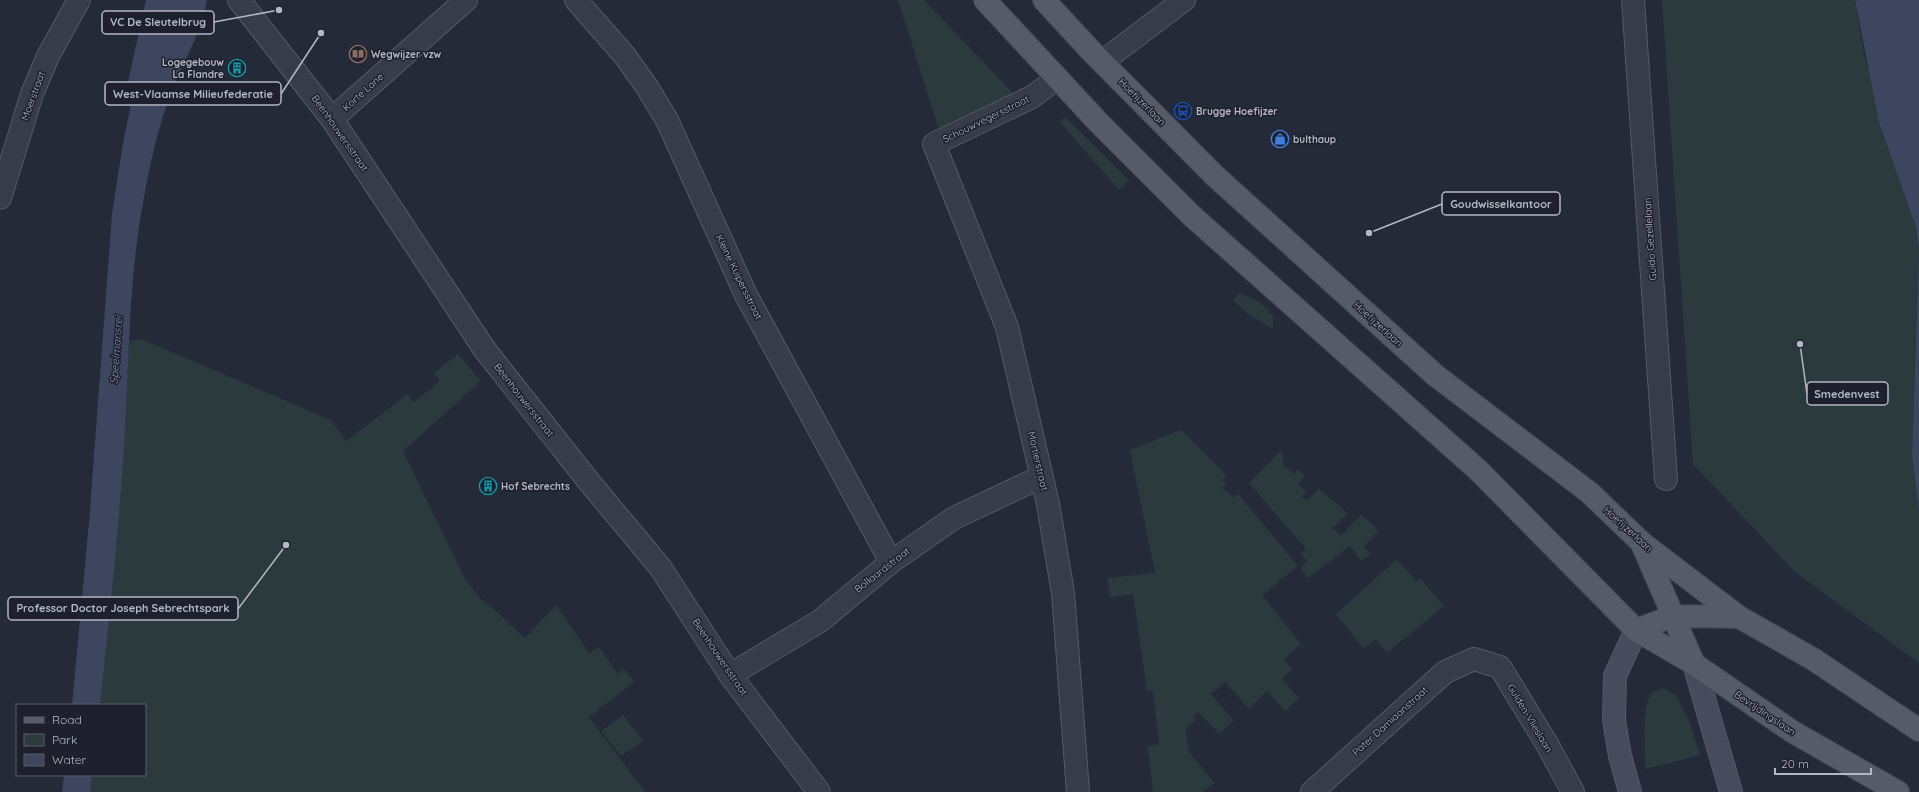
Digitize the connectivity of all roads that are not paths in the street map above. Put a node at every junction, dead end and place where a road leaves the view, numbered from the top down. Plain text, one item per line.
1 (79, 0) edge
2 (239, 0) edge
3 (466, 0) edge
4 (576, 0) edge
5 (985, 0) edge
6 (1044, 0) edge
7 (1184, 0) edge
8 (1633, 0) edge
9 (1102, 62) junction
10 (1056, 79) junction
11 (332, 120) junction
12 (934, 144) joint
13 (0, 198) edge
14 (1041, 477) junction
15 (1666, 479) dead end
16 (1642, 543) junction
17 (891, 562) junction
18 (1673, 616) junction
19 (1738, 617) junction
20 (1636, 630) junction
21 (1474, 659) joint
22 (1694, 664) junction
23 (730, 675) junction
24 (1919, 730) edge
25 (819, 792) edge
26 (1078, 792) edge
27 (1312, 792) edge
28 (1573, 792) edge
29 (1630, 792) edge
30 (1731, 792) edge
31 (1898, 792) edge

1 - 13 street, Moerstraat
2 - 11 street, Beenhouwersstraat
3 - 11 street, Korte Lane
4 - 17 street, Kleine Kuipersstraat
5 - 10 main road
6 - 9 main road, Hoefijzerlaan
7 - 9 street
8 - 15 street, Guido Gezellelaan
9 - 16 main road, Hoefijzerlaan
10 - 12 street, Schouwvegersstraat
10 - 20 main road
11 - 23 street, Beenhouwersstraat
12 - 14 street, Mortierstraat
14 - 17 street, Bollaardstraat
14 - 26 street, Mortierstraat
16 - 18 main road
16 - 19 main road, Hoefijzerlaan
17 - 23 street, Bollaardstraat
18 - 19 main road
18 - 20 main road
18 - 22 main road
19 - 24 main road
20 - 22 main road, Bevrijdingslaan
20 - 29 main road
21 - 27 street, Pater Damiaanstraat
21 - 28 street, Gulden-Vlieslaan
22 - 30 main road
22 - 31 main road, Bevrijdingslaan
23 - 25 street, Beenhouwersstraat

